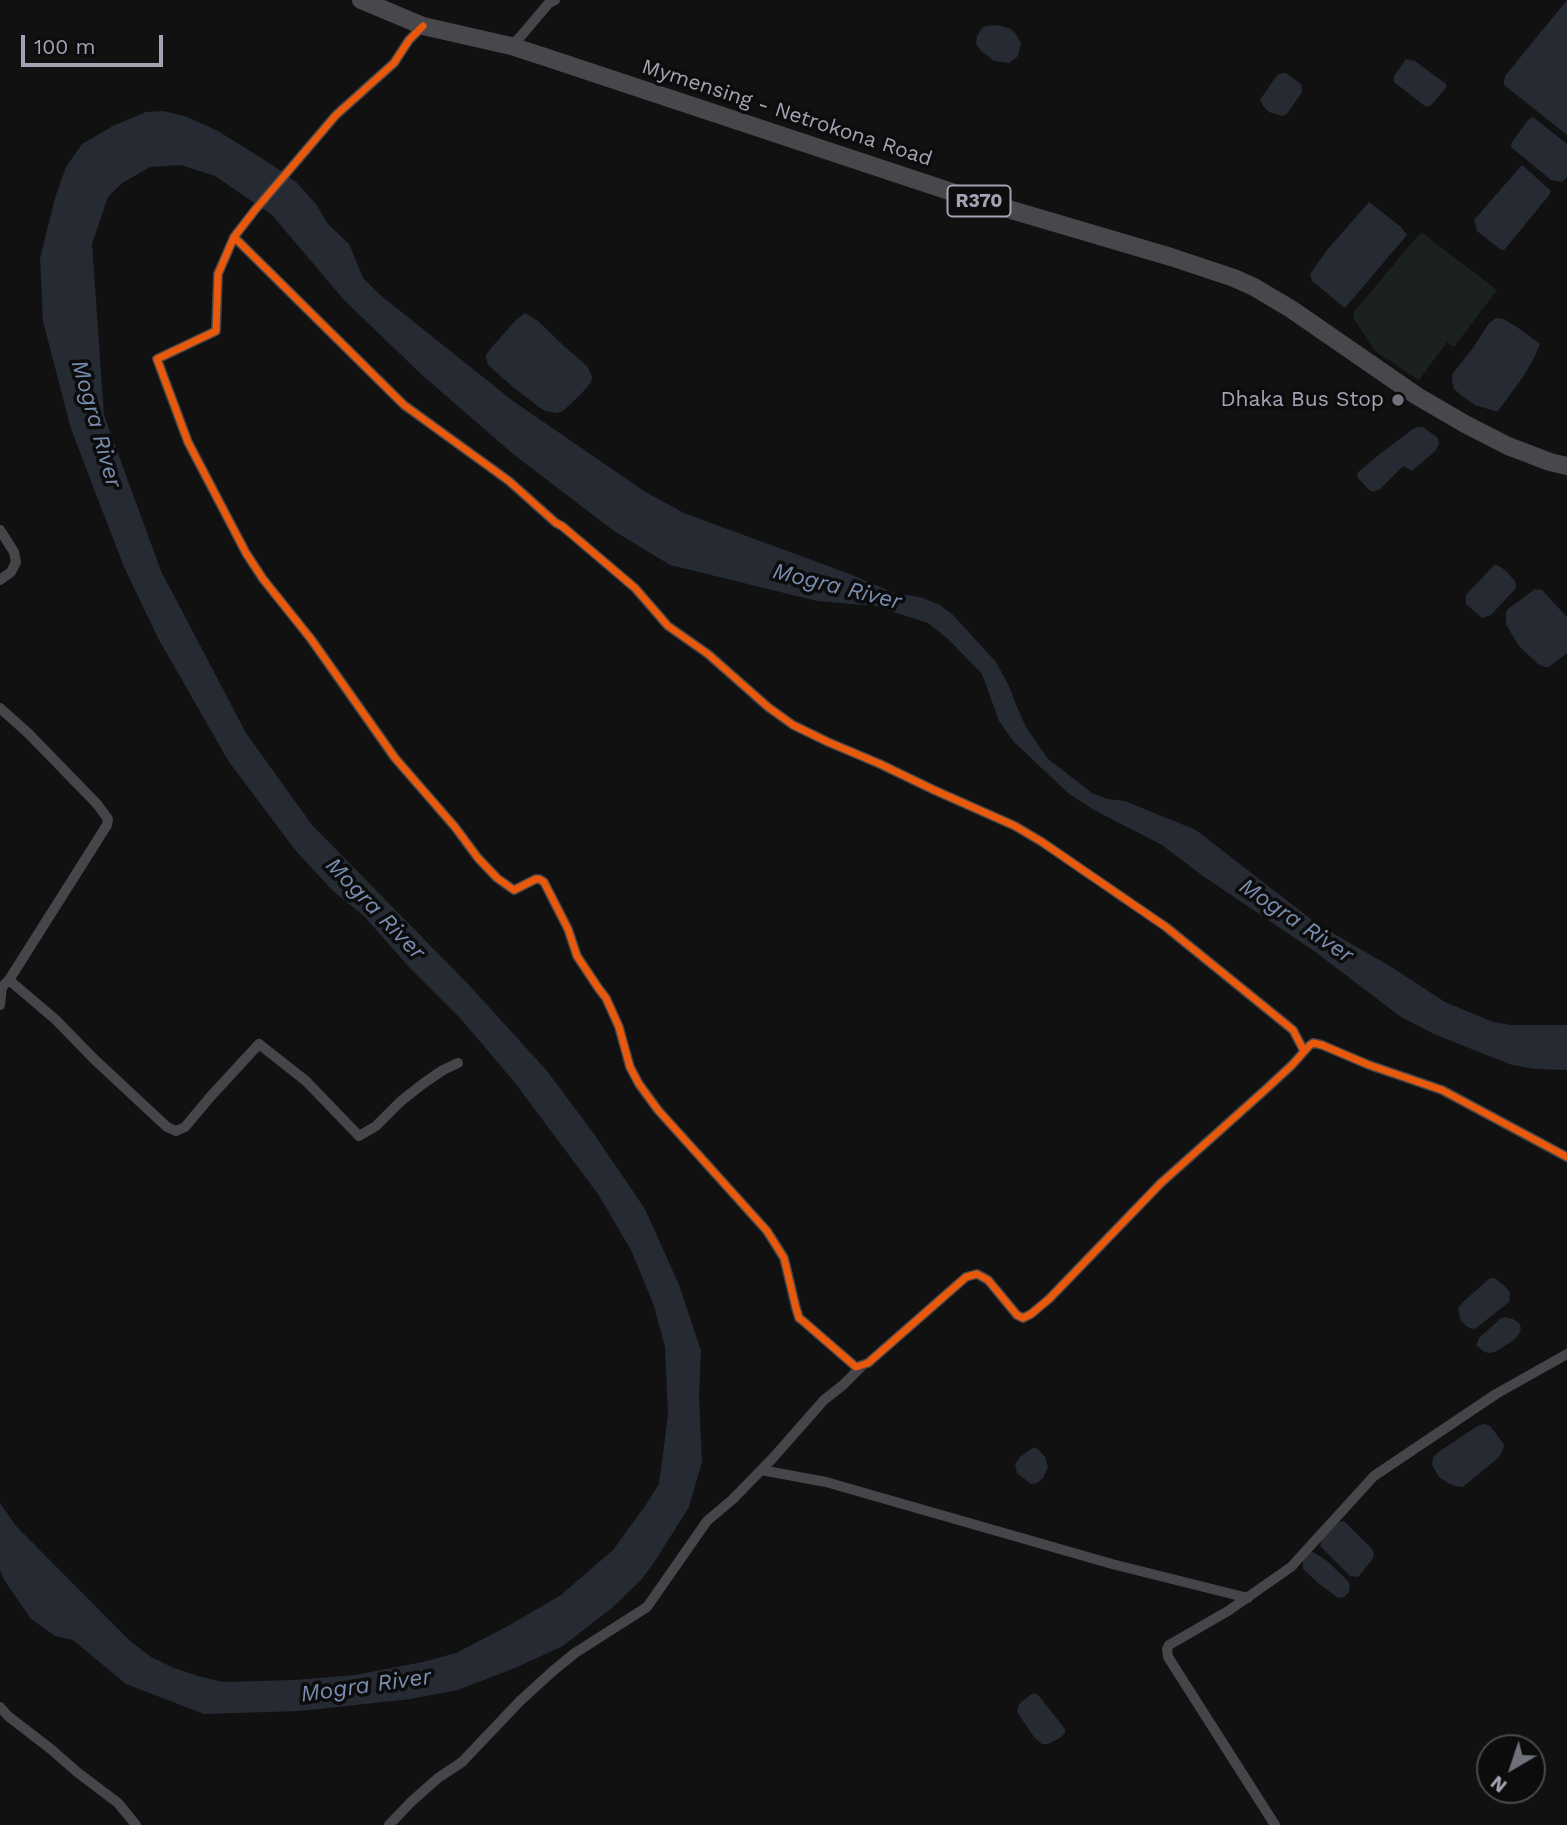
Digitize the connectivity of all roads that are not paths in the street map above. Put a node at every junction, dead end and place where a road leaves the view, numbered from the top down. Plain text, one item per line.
1 (361, 0) edge
2 (555, 0) edge
3 (423, 26) junction
4 (511, 46) junction
5 (234, 237) junction
6 (1567, 466) edge
7 (0, 530) edge
8 (0, 580) edge
9 (0, 708) edge
10 (9, 980) junction
11 (0, 1004) edge
12 (1304, 1051) junction
13 (458, 1063) dead end
14 (1567, 1157) edge
15 (1567, 1354) edge
16 (861, 1367) junction
17 (761, 1470) junction
18 (1248, 1598) junction
19 (0, 1707) edge
20 (136, 1825) edge
21 (389, 1825) edge
22 (1275, 1825) edge

1 - 3 main road, Mymensing - Netrokona Road / R370
2 - 4 street
3 - 4 main road, Mymensing - Netrokona Road / R370
3 - 5 street
4 - 6 main road, Mymensing - Netrokona Road / R370
5 - 12 street
5 - 16 street
7 - 8 street
9 - 10 street
10 - 11 street
10 - 13 street
12 - 14 street
12 - 16 street
15 - 18 street
16 - 17 street
17 - 18 street
17 - 21 street
18 - 22 street
19 - 20 street

